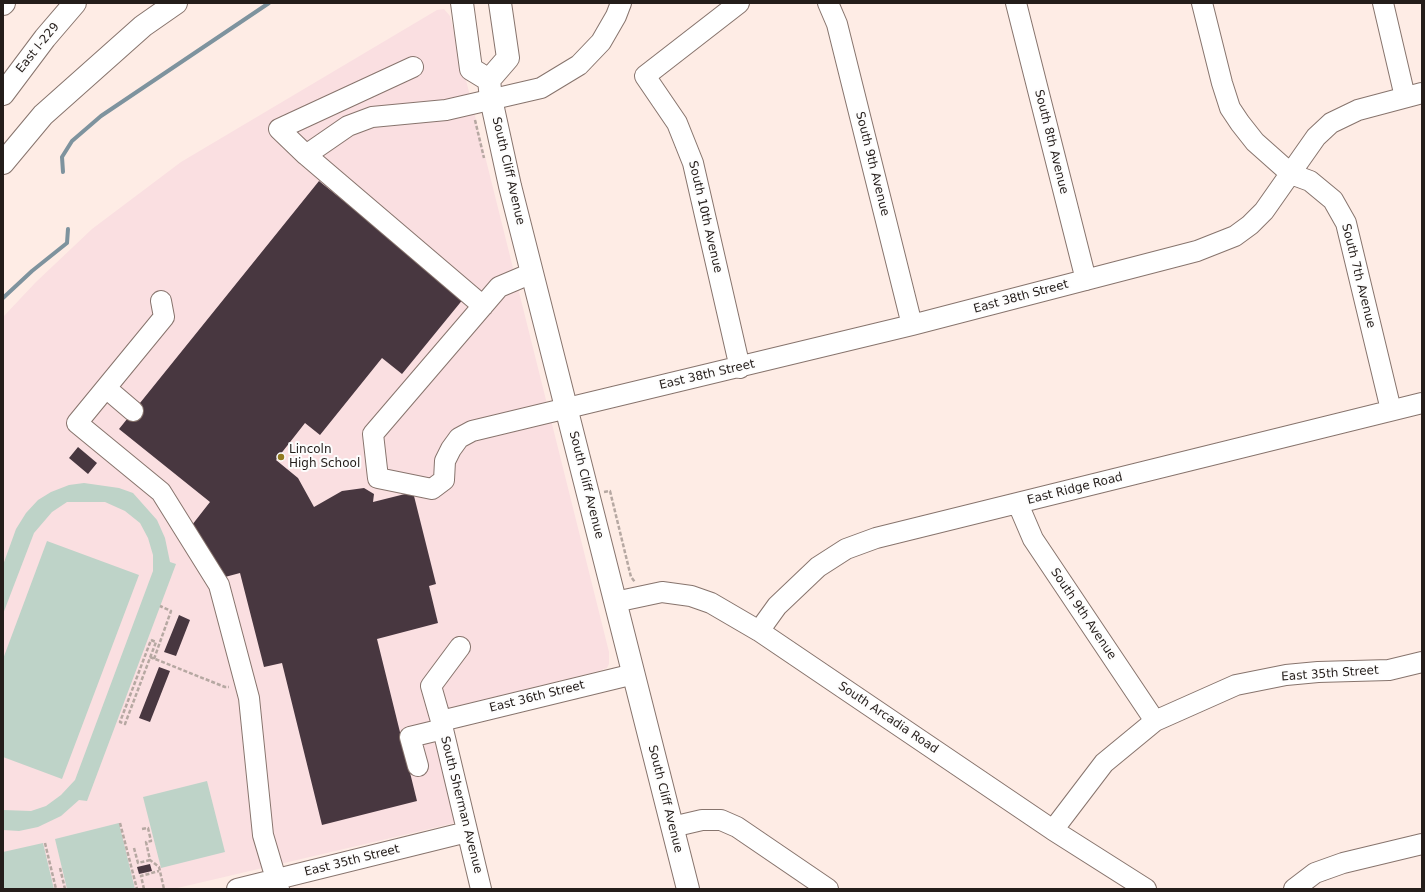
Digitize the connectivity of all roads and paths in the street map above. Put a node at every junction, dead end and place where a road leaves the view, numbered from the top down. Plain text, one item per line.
1 (75, 3) edge
2 (176, 3) edge
3 (462, 3) edge
4 (500, 3) edge
5 (621, 3) edge
6 (739, 3) edge
7 (828, 3) edge
8 (1016, 3) edge
9 (1202, 3) edge
10 (1383, 3) edge
11 (413, 67) dead end
12 (490, 90) junction
13 (3, 94) edge
14 (1414, 95) edge
15 (306, 155) junction
16 (3, 163) edge
17 (1291, 174) junction
18 (532, 273) junction
19 (1086, 280) junction
20 (161, 301) dead end
21 (483, 306) junction
22 (912, 326) junction
23 (740, 368) junction
24 (106, 388) junction
25 (1422, 403) edge
26 (566, 408) junction
27 (1391, 410) junction
28 (133, 411) dead end
29 (1018, 504) junction
30 (615, 602) junction
31 (160, 606) dead end
32 (759, 631) junction
33 (460, 647) dead end
34 (150, 657) junction
35 (154, 659) junction
36 (1422, 662) edge
37 (634, 674) junction
38 (246, 687) junction
39 (1155, 721) junction
40 (442, 725) junction
41 (418, 766) dead end
42 (120, 823) dead end
43 (672, 826) junction
44 (142, 829) dead end
45 (1053, 830) junction
46 (467, 832) junction
47 (45, 843) dead end
48 (1422, 844) edge
49 (134, 848) dead end
50 (150, 860) junction
51 (60, 868) dead end
52 (160, 871) junction
53 (278, 884) edge
54 (56, 889) edge
55 (65, 889) edge
56 (136, 889) edge
57 (144, 889) edge
58 (164, 889) edge
59 (237, 889) edge
60 (481, 889) edge
61 (688, 889) edge
62 (828, 889) edge
63 (1146, 889) edge
64 (1294, 889) edge

1 - 13 main road, East I-229
2 - 16 main road
3 - 12 main road
4 - 12 main road
5 - 12 street
6 - 23 street, South 10th Avenue
7 - 22 street, South 9th Avenue
8 - 19 street, South 8th Avenue
9 - 17 street, South 7th Avenue
10 - 14 street
11 - 15 street
12 - 15 street
12 - 18 main road, South Cliff Avenue
14 - 17 street, East 38th Street
15 - 21 street
17 - 19 street, East 38th Street
17 - 27 street, South 7th Avenue
18 - 21 street
18 - 26 main road, South Cliff Avenue
19 - 22 street, East 38th Street
20 - 24 street
21 - 26 street, East 38th Street
22 - 23 street, East 38th Street
23 - 26 street, East 38th Street
24 - 28 street
24 - 38 street
25 - 27 street, East Ridge Road
26 - 30 main road, South Cliff Avenue
27 - 29 street, East Ridge Road
29 - 32 street, East Ridge Road
29 - 39 street, South 9th Avenue
30 - 32 street, South Arcadia Road
30 - 37 main road, South Cliff Avenue
31 - 35 path
32 - 45 street, South Arcadia Road
33 - 40 street, South Sherman Avenue
34 - 34 path
34 - 35 path
35 - 38 path
36 - 39 street, East 35th Street
37 - 40 street, East 36th Street
37 - 43 main road, South Cliff Avenue
38 - 53 street
39 - 45 street, East 35th Street
40 - 41 street, East 36th Street
40 - 46 street, South Sherman Avenue
42 - 56 path
43 - 61 main road, South Cliff Avenue
43 - 62 street
44 - 50 path
45 - 63 street, South Arcadia Road
46 - 53 street, East 35th Street
46 - 60 street, South Sherman Avenue
47 - 54 path
48 - 64 street
49 - 50 path
50 - 52 path
51 - 55 path
52 - 57 path
52 - 58 path
53 - 59 street, East 35th Street

